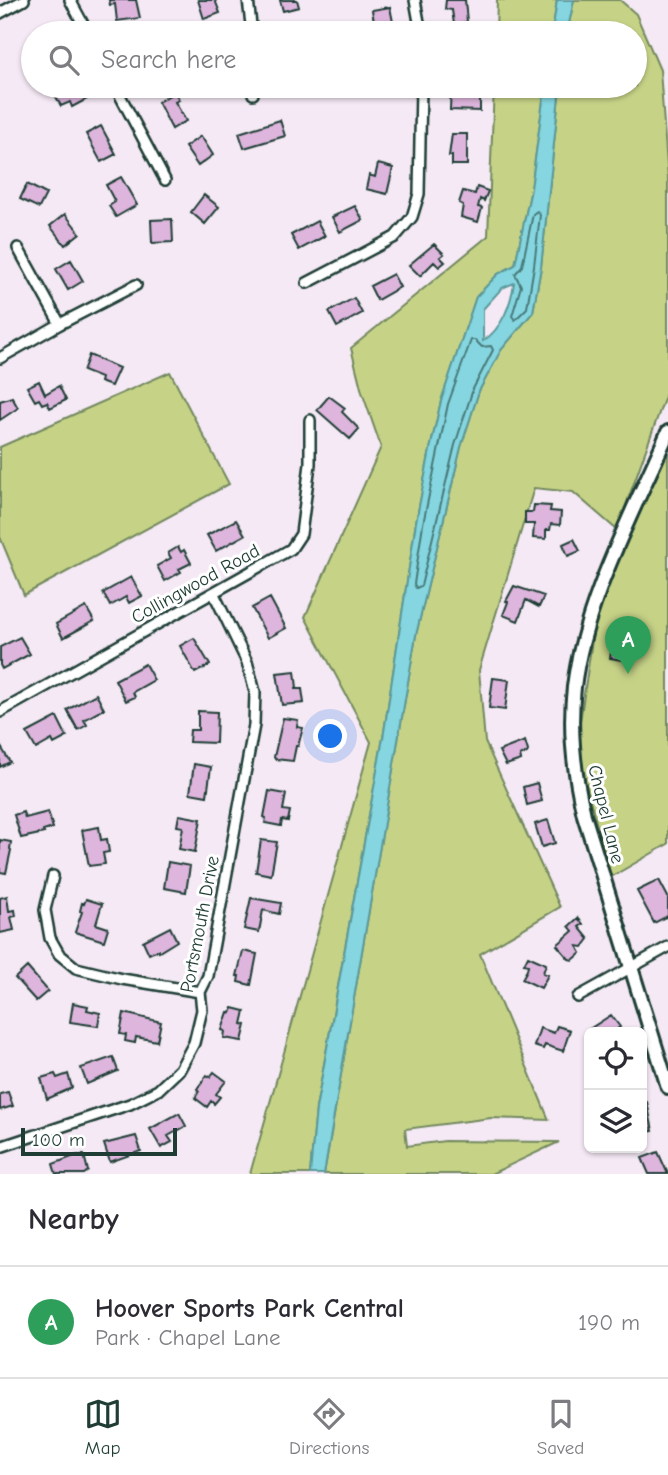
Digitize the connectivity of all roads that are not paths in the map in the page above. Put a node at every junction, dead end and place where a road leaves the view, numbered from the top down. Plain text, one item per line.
1 (24, 0) edge
2 (71, 0) edge
3 (248, 0) edge
4 (415, 0) edge
5 (0, 13) edge
6 (82, 21) edge
7 (251, 21) edge
8 (419, 21) edge
9 (122, 98) edge
10 (421, 98) edge
11 (165, 180) dead end
12 (18, 248) dead end
13 (307, 283) dead end
14 (136, 285) dead end
15 (60, 324) junction
16 (0, 358) edge
17 (310, 420) dead end
18 (668, 432) edge
19 (214, 594) junction
20 (0, 712) edge
21 (53, 876) dead end
22 (668, 947) edge
23 (632, 969) junction
24 (200, 992) junction
25 (578, 997) dead end
26 (668, 1087) edge
27 (0, 1147) edge

1 - 5 street
2 - 6 street
3 - 7 street
4 - 8 street
9 - 11 street
10 - 13 street
12 - 15 street
14 - 15 street
15 - 16 street
17 - 19 street, Collingwood Road
18 - 23 street, Chapel Lane
19 - 20 street, Collingwood Road
19 - 24 street, Portsmouth Drive
21 - 24 street
22 - 23 street
23 - 25 street
23 - 26 street, Chapel Lane
24 - 27 street, Portsmouth Drive

